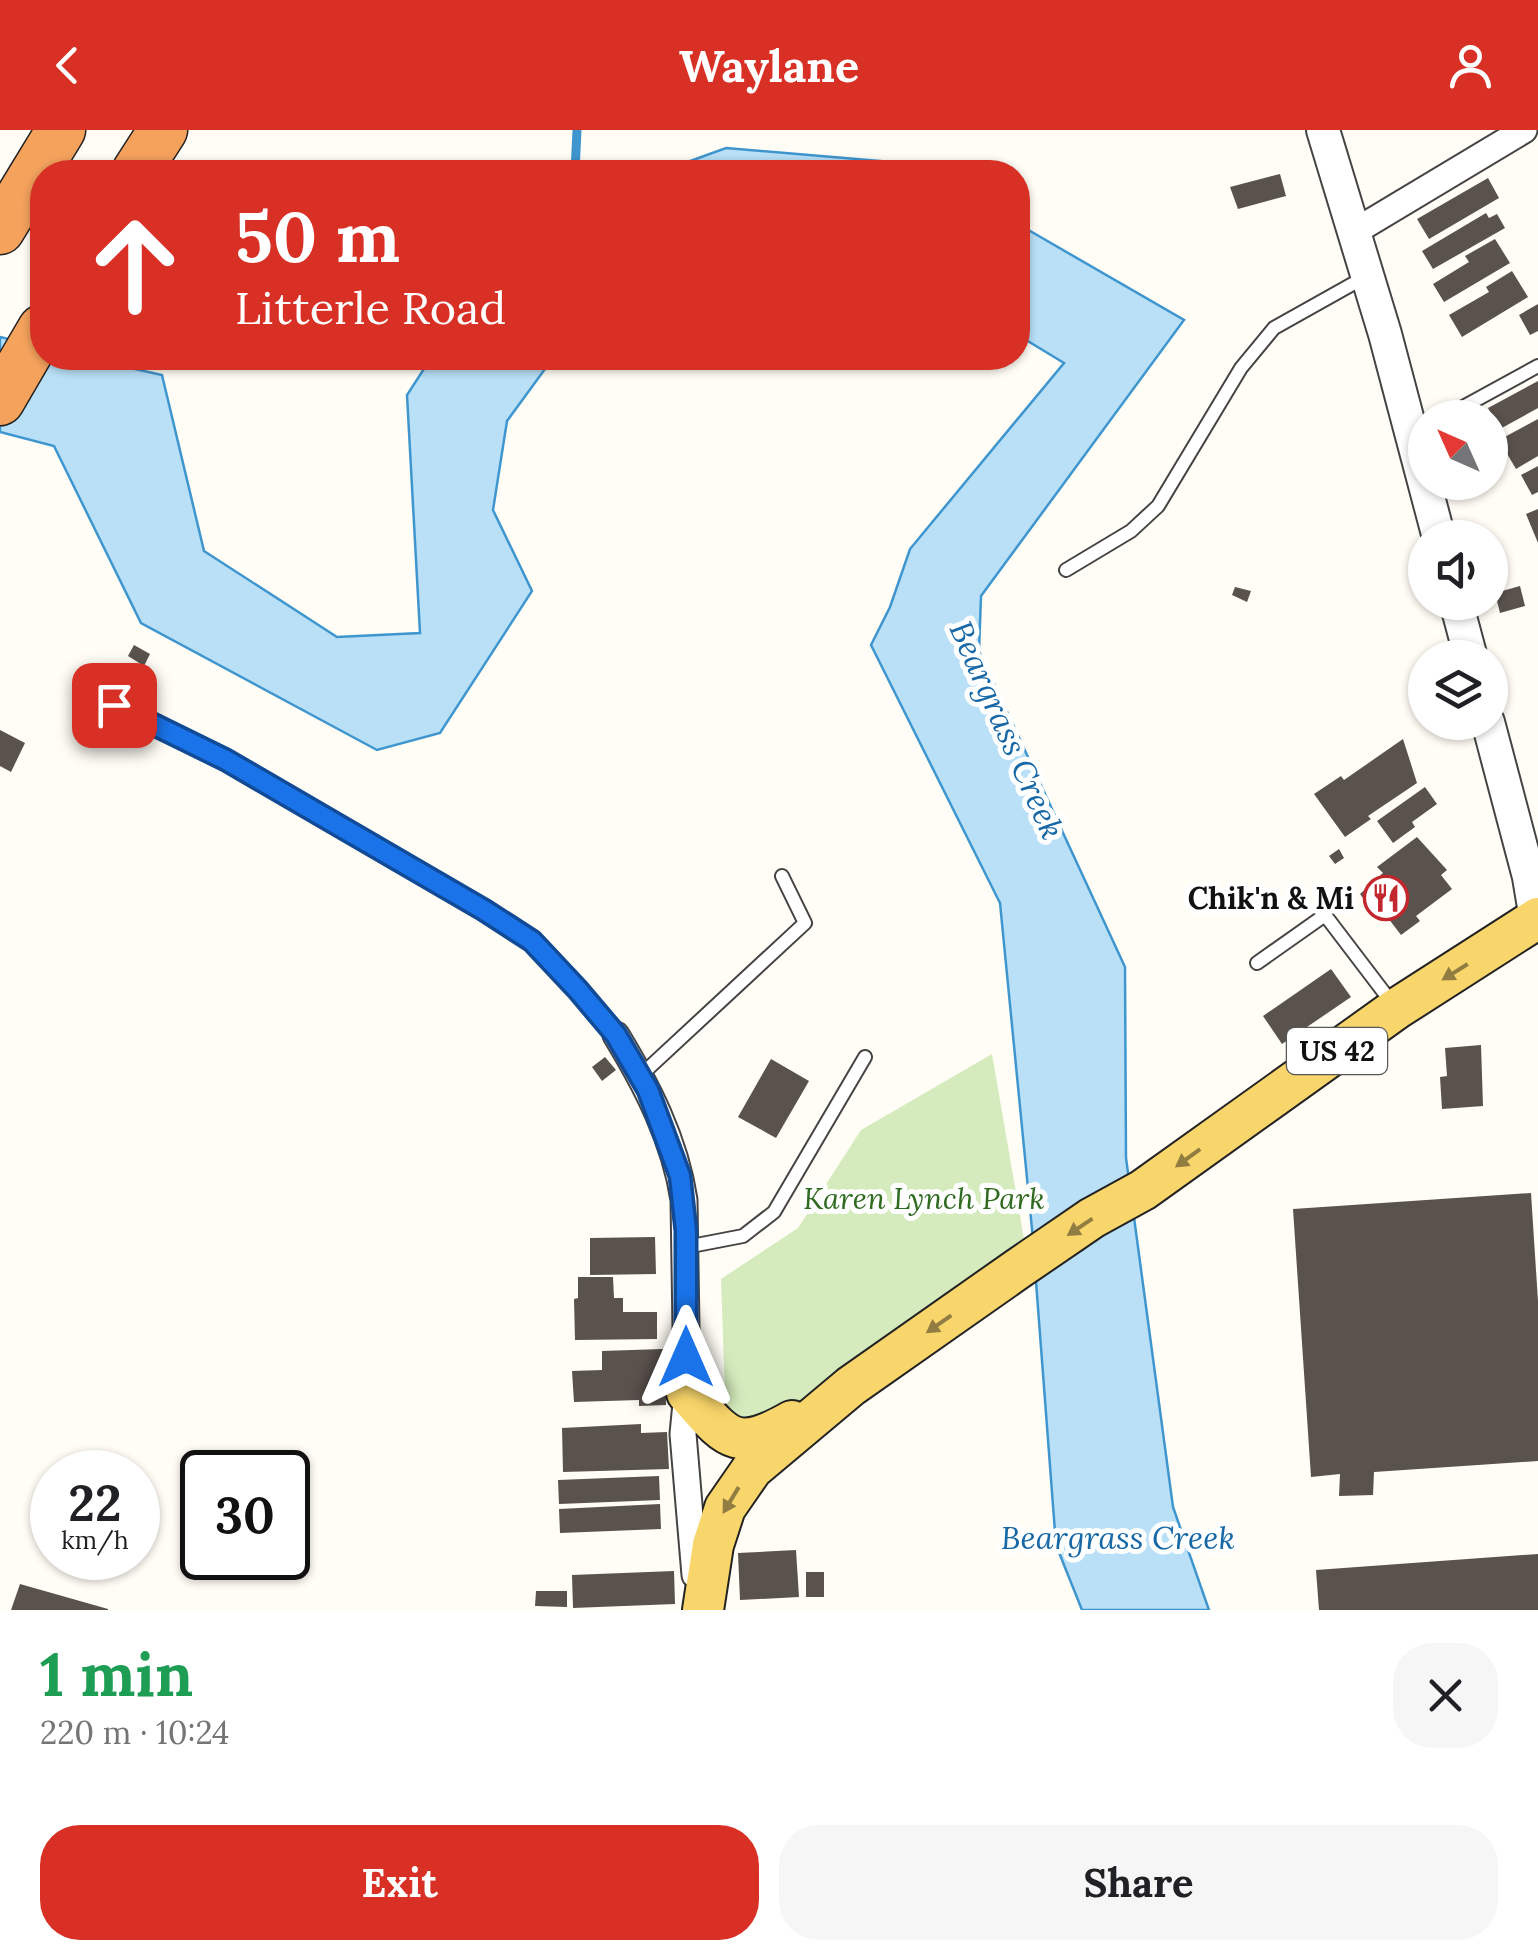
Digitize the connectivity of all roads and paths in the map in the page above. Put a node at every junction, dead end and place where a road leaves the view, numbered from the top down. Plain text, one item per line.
1 (61, 130) edge
2 (163, 130) edge
3 (1322, 130) edge
4 (1524, 130) edge
5 (43, 160) edge
6 (144, 160) edge
7 (30, 181) edge
8 (6, 221) edge
9 (1354, 232) junction
10 (1365, 277) junction
11 (30, 349) edge
12 (1538, 366) edge
13 (1476, 400) edge
14 (0, 401) edge
15 (1408, 402) edge
16 (1066, 570) dead end
17 (96, 696) dead end
18 (1493, 740) edge
19 (782, 876) dead end
20 (1537, 921) edge
21 (1257, 963) dead end
22 (1396, 1009) junction
23 (616, 1035) joint
24 (865, 1057) dead end
25 (640, 1076) junction
26 (686, 1247) junction
27 (852, 1386) junction
28 (687, 1394) junction
29 (701, 1610) edge

1 - 5 highway
2 - 6 highway
3 - 9 street
4 - 9 street
7 - 8 highway
9 - 10 street
10 - 15 street
10 - 16 lane
11 - 14 highway
12 - 13 lane
17 - 23 lane
18 - 20 street
19 - 25 lane
20 -> 22 main road, US 42
21 - 22 lane
22 -> 27 main road, US 42
23 - 25 street
24 - 26 lane
25 - 26 street
26 - 28 street
27 - 28 main road
27 -> 29 main road, US 42
28 - 29 street

